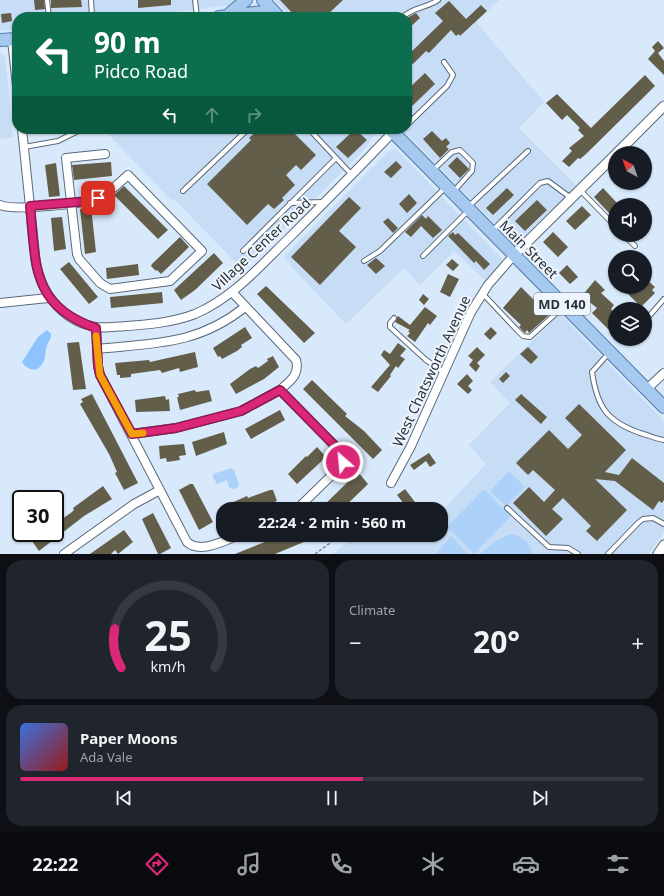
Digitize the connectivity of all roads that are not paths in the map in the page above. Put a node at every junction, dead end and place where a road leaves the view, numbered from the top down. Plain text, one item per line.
1 (47, 0) edge
2 (91, 0) edge
3 (195, 0) edge
4 (246, 0) edge
5 (263, 0) edge
6 (438, 0) edge
7 (48, 12) edge
8 (92, 12) edge
9 (196, 12) edge
10 (230, 12) edge
11 (274, 12) edge
12 (409, 12) edge
13 (10, 40) edge
14 (12, 53) edge
15 (444, 62) dead end
16 (664, 106) edge
17 (412, 120) edge
18 (23, 134) edge
19 (73, 134) edge
20 (243, 134) edge
21 (314, 134) edge
22 (393, 134) edge
23 (397, 134) edge
24 (624, 146) edge
25 (24, 147) junction
26 (528, 151) dead end
27 (105, 154) dead end
28 (336, 158) junction
29 (608, 162) edge
30 (432, 171) junction
31 (352, 175) junction
32 (580, 189) junction
33 (449, 190) junction
34 (183, 191) dead end
35 (571, 198) junction
36 (325, 202) junction
37 (71, 203) junction
38 (290, 203) junction
39 (0, 205) edge
40 (30, 206) junction
41 (468, 209) junction
42 (608, 219) edge
43 (491, 232) junction
44 (630, 242) edge
45 (634, 246) dead end
46 (242, 251) dead end
47 (514, 255) junction
48 (423, 256) dead end
49 (364, 261) dead end
50 (232, 292) junction
51 (483, 294) junction
52 (48, 298) junction
53 (664, 298) edge
54 (0, 303) edge
55 (564, 306) junction
56 (245, 307) junction
57 (652, 313) edge
58 (394, 318) dead end
59 (96, 328) junction
60 (97, 349) junction
61 (610, 352) junction
62 (443, 372) junction
63 (664, 373) edge
64 (647, 389) junction
65 (280, 390) junction
66 (664, 407) edge
67 (132, 434) junction
68 (664, 440) edge
69 (392, 483) dead end
70 (160, 490) junction
71 (304, 502) edge
72 (507, 508) dead end
73 (664, 524) edge
74 (222, 542) edge
75 (664, 545) edge
76 (64, 554) edge
77 (578, 554) edge
78 (608, 554) edge
79 (658, 554) edge

1 - 7 lane
2 - 8 lane
3 - 9 lane
4 - 10 main road
5 - 11 main road
6 - 12 lane
13 - 14 street
15 - 17 lane
16 - 24 street
18 - 25 street
19 - 25 lane
20 - 34 lane
21 - 28 lane
22 - 31 street, Village Center Road
23 - 30 main road, Main Street / MD 140
25 - 40 street
26 - 41 lane
27 - 37 street
28 - 31 lane
28 - 38 lane
29 - 32 street
30 - 33 main road, Main Street / MD 140
30 - 33 lane
31 - 36 street, Village Center Road
32 - 35 street
32 - 42 lane
33 - 41 main road, Main Street / MD 140
33 - 49 lane
35 - 43 lane
35 - 47 street
36 - 38 lane
36 - 50 street, Village Center Road
37 - 37 street
37 - 40 street
38 - 46 lane
39 - 40 street
40 - 52 street
41 - 43 main road, Main Street / MD 140
41 - 48 lane
43 - 47 main road, Main Street / MD 140
44 - 45 lane
47 - 51 street, West Chatsworth Avenue
47 - 55 main road, Main Street / MD 140
50 - 56 street
50 - 59 street, Village Center Road
51 - 55 lane
51 - 62 street, West Chatsworth Avenue
52 - 54 street
52 - 59 street
53 - 57 lane
55 - 61 main road, Main Street / MD 140
56 - 60 street
56 - 65 street
58 - 62 lane
59 - 60 street
60 - 67 street
61 - 64 main road, Main Street / MD 140
61 - 68 lane
62 - 69 street, West Chatsworth Avenue
63 - 64 street
64 - 66 main road, Main Street / MD 140
65 - 67 street
65 - 71 street
67 - 70 street
70 - 74 street
70 - 76 street
72 - 77 lane
73 - 78 lane
75 - 79 street

